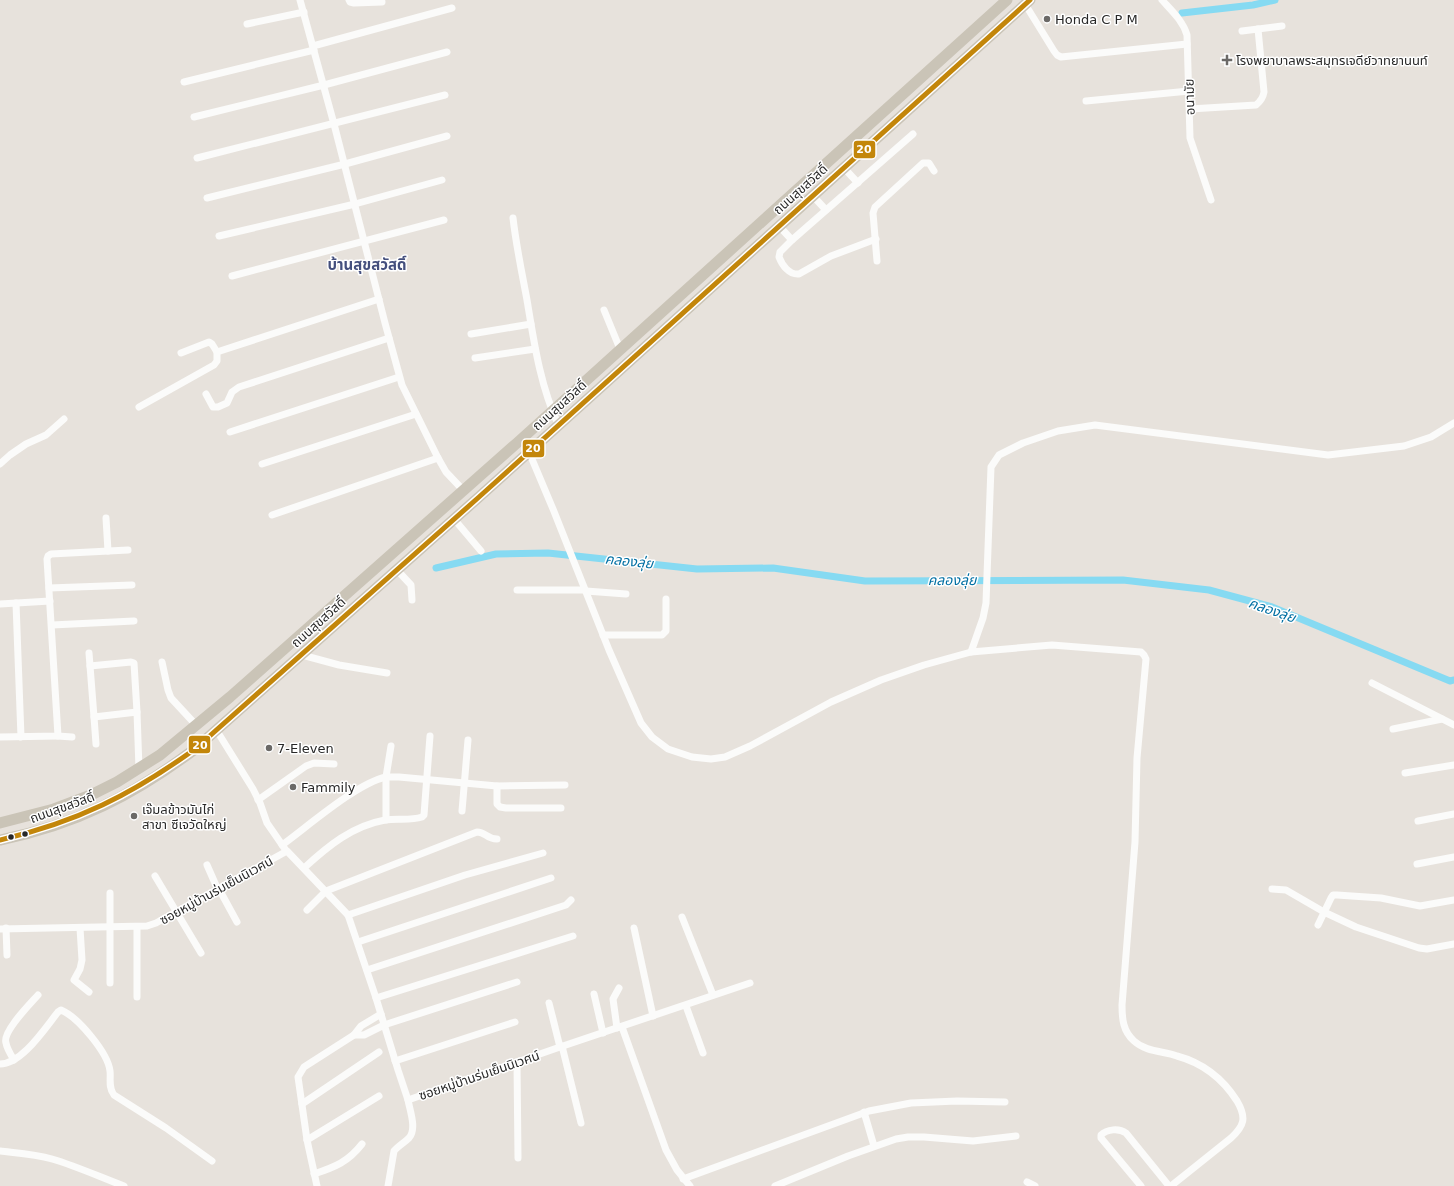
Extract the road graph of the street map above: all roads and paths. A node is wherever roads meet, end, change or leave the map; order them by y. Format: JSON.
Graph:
{"nodes":[{"id":1,"x":300,"y":0,"type":"edge"},
{"id":2,"x":349,"y":0,"type":"edge"},
{"id":3,"x":1007,"y":0,"type":"edge"},
{"id":4,"x":1162,"y":0,"type":"edge"},
{"id":5,"x":382,"y":2,"type":"dead end"},
{"id":6,"x":1028,"y":2,"type":"edge"},
{"id":7,"x":452,"y":8,"type":"dead end"},
{"id":8,"x":304,"y":12,"type":"junction"},
{"id":9,"x":247,"y":24,"type":"dead end"},
{"id":10,"x":1282,"y":26,"type":"dead end"},
{"id":11,"x":1258,"y":29,"type":"junction"},
{"id":12,"x":1242,"y":31,"type":"dead end"},
{"id":13,"x":1187,"y":44,"type":"junction"},
{"id":14,"x":314,"y":48,"type":"junction"},
{"id":15,"x":446,"y":52,"type":"dead end"},
{"id":16,"x":184,"y":82,"type":"dead end"},
{"id":17,"x":324,"y":86,"type":"junction"},
{"id":18,"x":1189,"y":91,"type":"junction"},
{"id":19,"x":445,"y":95,"type":"dead end"},
{"id":20,"x":1086,"y":101,"type":"dead end"},
{"id":21,"x":1190,"y":109,"type":"junction"},
{"id":22,"x":194,"y":117,"type":"dead end"},
{"id":23,"x":334,"y":124,"type":"junction"},
{"id":24,"x":913,"y":134,"type":"dead end"},
{"id":25,"x":447,"y":136,"type":"dead end"},
{"id":26,"x":197,"y":158,"type":"dead end"},
{"id":27,"x":345,"y":164,"type":"junction"},
{"id":28,"x":844,"y":168,"type":"junction"},
{"id":29,"x":934,"y":170,"type":"dead end"},
{"id":30,"x":442,"y":180,"type":"dead end"},
{"id":31,"x":858,"y":183,"type":"junction"},
{"id":32,"x":813,"y":196,"type":"junction"},
{"id":33,"x":206,"y":198,"type":"dead end"},
{"id":34,"x":1211,"y":200,"type":"dead end"},
{"id":35,"x":355,"y":204,"type":"junction"},
{"id":36,"x":826,"y":210,"type":"junction"},
{"id":37,"x":513,"y":218,"type":"dead end"},
{"id":38,"x":444,"y":220,"type":"dead end"},
{"id":39,"x":779,"y":226,"type":"junction"},
{"id":40,"x":219,"y":236,"type":"dead end"},
{"id":41,"x":876,"y":239,"type":"junction"},
{"id":42,"x":792,"y":240,"type":"junction"},
{"id":43,"x":365,"y":242,"type":"junction"},
{"id":44,"x":878,"y":261,"type":"dead end"},
{"id":45,"x":232,"y":276,"type":"dead end"},
{"id":46,"x":379,"y":299,"type":"junction"},
{"id":47,"x":604,"y":310,"type":"dead end"},
{"id":48,"x":531,"y":324,"type":"junction"},
{"id":49,"x":471,"y":334,"type":"dead end"},
{"id":50,"x":389,"y":338,"type":"junction"},
{"id":51,"x":535,"y":349,"type":"junction"},
{"id":52,"x":620,"y":349,"type":"junction"},
{"id":53,"x":217,"y":352,"type":"junction"},
{"id":54,"x":181,"y":353,"type":"dead end"},
{"id":55,"x":475,"y":358,"type":"dead end"},
{"id":56,"x":399,"y":377,"type":"junction"},
{"id":57,"x":206,"y":394,"type":"dead end"},
{"id":58,"x":139,"y":407,"type":"dead end"},
{"id":59,"x":552,"y":411,"type":"junction"},
{"id":60,"x":416,"y":414,"type":"junction"},
{"id":61,"x":64,"y":419,"type":"dead end"},
{"id":62,"x":1454,"y":423,"type":"edge"},
{"id":63,"x":558,"y":424,"type":"junction"},
{"id":64,"x":230,"y":432,"type":"dead end"},
{"id":65,"x":529,"y":452,"type":"junction"},
{"id":66,"x":438,"y":458,"type":"junction"},
{"id":67,"x":0,"y":464,"type":"edge"},
{"id":68,"x":262,"y":464,"type":"dead end"},
{"id":69,"x":463,"y":490,"type":"junction"},
{"id":70,"x":272,"y":515,"type":"dead end"},
{"id":71,"x":106,"y":518,"type":"dead end"},
{"id":72,"x":454,"y":519,"type":"junction"},
{"id":73,"x":128,"y":550,"type":"dead end"},
{"id":74,"x":108,"y":551,"type":"junction"},
{"id":75,"x":481,"y":551,"type":"dead end"},
{"id":76,"x":397,"y":570,"type":"junction"},
{"id":77,"x":132,"y":585,"type":"dead end"},
{"id":78,"x":49,"y":588,"type":"junction"},
{"id":79,"x":517,"y":590,"type":"dead end"},
{"id":80,"x":586,"y":591,"type":"junction"},
{"id":81,"x":626,"y":594,"type":"dead end"},
{"id":82,"x":666,"y":599,"type":"dead end"},
{"id":83,"x":412,"y":600,"type":"dead end"},
{"id":84,"x":50,"y":602,"type":"junction"},
{"id":85,"x":16,"y":603,"type":"junction"},
{"id":86,"x":0,"y":604,"type":"edge"},
{"id":87,"x":134,"y":621,"type":"dead end"},
{"id":88,"x":52,"y":625,"type":"junction"},
{"id":89,"x":603,"y":635,"type":"junction"},
{"id":90,"x":971,"y":652,"type":"junction"},
{"id":91,"x":89,"y":653,"type":"dead end"},
{"id":92,"x":302,"y":655,"type":"junction"},
{"id":93,"x":162,"y":662,"type":"dead end"},
{"id":94,"x":90,"y":666,"type":"junction"},
{"id":95,"x":387,"y":673,"type":"dead end"},
{"id":96,"x":1372,"y":684,"type":"dead end"},
{"id":97,"x":137,"y":712,"type":"junction"},
{"id":98,"x":94,"y":717,"type":"junction"},
{"id":99,"x":1442,"y":719,"type":"junction"},
{"id":100,"x":1454,"y":724,"type":"edge"},
{"id":101,"x":196,"y":725,"type":"junction"},
{"id":102,"x":1393,"y":729,"type":"dead end"},
{"id":103,"x":217,"y":731,"type":"junction"},
{"id":104,"x":58,"y":736,"type":"junction"},
{"id":105,"x":430,"y":736,"type":"dead end"},
{"id":106,"x":0,"y":737,"type":"edge"},
{"id":107,"x":20,"y":737,"type":"junction"},
{"id":108,"x":72,"y":737,"type":"dead end"},
{"id":109,"x":468,"y":740,"type":"dead end"},
{"id":110,"x":96,"y":744,"type":"dead end"},
{"id":111,"x":391,"y":746,"type":"dead end"},
{"id":112,"x":334,"y":764,"type":"dead end"},
{"id":113,"x":1454,"y":765,"type":"edge"},
{"id":114,"x":139,"y":769,"type":"junction"},
{"id":115,"x":1405,"y":773,"type":"dead end"},
{"id":116,"x":386,"y":777,"type":"junction"},
{"id":117,"x":426,"y":780,"type":"junction"},
{"id":118,"x":465,"y":783,"type":"junction"},
{"id":119,"x":565,"y":785,"type":"dead end"},
{"id":120,"x":497,"y":786,"type":"junction"},
{"id":121,"x":258,"y":800,"type":"junction"},
{"id":122,"x":561,"y":808,"type":"dead end"},
{"id":123,"x":462,"y":811,"type":"dead end"},
{"id":124,"x":1454,"y":814,"type":"edge"},
{"id":125,"x":386,"y":820,"type":"junction"},
{"id":126,"x":1418,"y":821,"type":"dead end"},
{"id":127,"x":0,"y":824,"type":"edge"},
{"id":128,"x":497,"y":839,"type":"dead end"},
{"id":129,"x":0,"y":840,"type":"edge"},
{"id":130,"x":285,"y":848,"type":"junction"},
{"id":131,"x":543,"y":853,"type":"dead end"},
{"id":132,"x":1454,"y":857,"type":"edge"},
{"id":133,"x":1417,"y":864,"type":"dead end"},
{"id":134,"x":207,"y":865,"type":"dead end"},
{"id":135,"x":304,"y":868,"type":"junction"},
{"id":136,"x":155,"y":876,"type":"dead end"},
{"id":137,"x":551,"y":878,"type":"dead end"},
{"id":138,"x":219,"y":889,"type":"junction"},
{"id":139,"x":1272,"y":889,"type":"dead end"},
{"id":140,"x":326,"y":891,"type":"junction"},
{"id":141,"x":110,"y":893,"type":"dead end"},
{"id":142,"x":571,"y":900,"type":"dead end"},
{"id":143,"x":1454,"y":900,"type":"edge"},
{"id":144,"x":307,"y":910,"type":"dead end"},
{"id":145,"x":176,"y":912,"type":"junction"},
{"id":146,"x":1324,"y":912,"type":"junction"},
{"id":147,"x":348,"y":914,"type":"junction"},
{"id":148,"x":682,"y":917,"type":"dead end"},
{"id":149,"x":237,"y":922,"type":"dead end"},
{"id":150,"x":1318,"y":925,"type":"dead end"},
{"id":151,"x":137,"y":927,"type":"junction"},
{"id":152,"x":3,"y":928,"type":"edge"},
{"id":153,"x":80,"y":928,"type":"junction"},
{"id":154,"x":110,"y":928,"type":"junction"},
{"id":155,"x":634,"y":928,"type":"dead end"},
{"id":156,"x":573,"y":936,"type":"dead end"},
{"id":157,"x":358,"y":942,"type":"junction"},
{"id":158,"x":1454,"y":944,"type":"edge"},
{"id":159,"x":202,"y":953,"type":"dead end"},
{"id":160,"x":7,"y":955,"type":"dead end"},
{"id":161,"x":368,"y":970,"type":"junction"},
{"id":162,"x":517,"y":982,"type":"dead end"},
{"id":163,"x":110,"y":983,"type":"dead end"},
{"id":164,"x":750,"y":983,"type":"dead end"},
{"id":165,"x":619,"y":988,"type":"dead end"},
{"id":166,"x":89,"y":992,"type":"dead end"},
{"id":167,"x":594,"y":994,"type":"dead end"},
{"id":168,"x":38,"y":995,"type":"dead end"},
{"id":169,"x":713,"y":995,"type":"junction"},
{"id":170,"x":137,"y":997,"type":"dead end"},
{"id":171,"x":376,"y":998,"type":"junction"},
{"id":172,"x":549,"y":1003,"type":"dead end"},
{"id":173,"x":686,"y":1006,"type":"junction"},
{"id":174,"x":381,"y":1014,"type":"junction"},
{"id":175,"x":653,"y":1016,"type":"junction"},
{"id":176,"x":515,"y":1022,"type":"dead end"},
{"id":177,"x":384,"y":1025,"type":"junction"},
{"id":178,"x":620,"y":1028,"type":"junction"},
{"id":179,"x":603,"y":1033,"type":"junction"},
{"id":180,"x":354,"y":1035,"type":"junction"},
{"id":181,"x":561,"y":1047,"type":"junction"},
{"id":182,"x":380,"y":1052,"type":"dead end"},
{"id":183,"x":703,"y":1052,"type":"dead end"},
{"id":184,"x":14,"y":1060,"type":"junction"},
{"id":185,"x":395,"y":1061,"type":"junction"},
{"id":186,"x":518,"y":1062,"type":"junction"},
{"id":187,"x":0,"y":1064,"type":"edge"},
{"id":188,"x":379,"y":1096,"type":"dead end"},
{"id":189,"x":408,"y":1100,"type":"junction"},
{"id":190,"x":1005,"y":1102,"type":"dead end"},
{"id":191,"x":302,"y":1104,"type":"junction"},
{"id":192,"x":864,"y":1112,"type":"junction"},
{"id":193,"x":582,"y":1123,"type":"dead end"},
{"id":194,"x":1016,"y":1136,"type":"dead end"},
{"id":195,"x":307,"y":1140,"type":"junction"},
{"id":196,"x":362,"y":1144,"type":"dead end"},
{"id":197,"x":874,"y":1146,"type":"junction"},
{"id":198,"x":0,"y":1151,"type":"edge"},
{"id":199,"x":518,"y":1158,"type":"dead end"},
{"id":200,"x":212,"y":1161,"type":"dead end"},
{"id":201,"x":314,"y":1174,"type":"junction"},
{"id":202,"x":683,"y":1179,"type":"junction"},
{"id":203,"x":1027,"y":1182,"type":"dead end"},
{"id":204,"x":124,"y":1186,"type":"edge"},
{"id":205,"x":317,"y":1186,"type":"edge"},
{"id":206,"x":388,"y":1186,"type":"edge"},
{"id":207,"x":690,"y":1186,"type":"edge"},
{"id":208,"x":775,"y":1186,"type":"edge"},
{"id":209,"x":1035,"y":1186,"type":"edge"},
{"id":210,"x":1141,"y":1186,"type":"edge"},
{"id":211,"x":1170,"y":1186,"type":"edge"}],
"edges":[{"from":1,"to":8,"type":"street"},
{"from":2,"to":5,"type":"street"},
{"from":3,"to":52,"type":"main road","name":"ถนนสุขสวัสดิ์"},
{"from":4,"to":13,"type":"street","name":"อนามัย"},
{"from":6,"to":13,"type":"street"},
{"from":6,"to":28,"type":"main road","name":"ถนนสุขสวัสดิ์"},
{"from":7,"to":14,"type":"street"},
{"from":8,"to":9,"type":"street"},
{"from":8,"to":14,"type":"street"},
{"from":10,"to":11,"type":"street"},
{"from":11,"to":12,"type":"street"},
{"from":11,"to":21,"type":"street"},
{"from":13,"to":18,"type":"street","name":"อนามัย"},
{"from":14,"to":16,"type":"street"},
{"from":14,"to":17,"type":"street"},
{"from":15,"to":17,"type":"street"},
{"from":17,"to":22,"type":"street"},
{"from":17,"to":23,"type":"street"},
{"from":18,"to":20,"type":"street"},
{"from":18,"to":21,"type":"street","name":"อนามัย"},
{"from":19,"to":23,"type":"street"},
{"from":21,"to":34,"type":"street","name":"อนามัย"},
{"from":23,"to":26,"type":"street"},
{"from":23,"to":27,"type":"street"},
{"from":24,"to":31,"type":"street"},
{"from":25,"to":27,"type":"street"},
{"from":27,"to":33,"type":"street"},
{"from":27,"to":35,"type":"street"},
{"from":28,"to":31,"type":"street"},
{"from":28,"to":32,"type":"main road","name":"ถนนสุขสวัสดิ์"},
{"from":29,"to":41,"type":"street"},
{"from":30,"to":35,"type":"street"},
{"from":31,"to":36,"type":"street"},
{"from":32,"to":36,"type":"street"},
{"from":32,"to":39,"type":"main road","name":"ถนนสุขสวัสดิ์"},
{"from":35,"to":40,"type":"street"},
{"from":35,"to":43,"type":"street"},
{"from":36,"to":42,"type":"street"},
{"from":37,"to":48,"type":"street"},
{"from":38,"to":43,"type":"street"},
{"from":39,"to":42,"type":"street"},
{"from":39,"to":63,"type":"main road","name":"ถนนสุขสวัสดิ์"},
{"from":41,"to":42,"type":"street"},
{"from":41,"to":44,"type":"street"},
{"from":43,"to":45,"type":"street"},
{"from":43,"to":46,"type":"street"},
{"from":46,"to":50,"type":"street"},
{"from":46,"to":53,"type":"street"},
{"from":47,"to":52,"type":"street"},
{"from":48,"to":49,"type":"street"},
{"from":48,"to":51,"type":"street"},
{"from":50,"to":56,"type":"street"},
{"from":50,"to":57,"type":"street"},
{"from":51,"to":55,"type":"street"},
{"from":51,"to":59,"type":"street"},
{"from":52,"to":59,"type":"main road","name":"ถนนสุขสวัสดิ์"},
{"from":53,"to":54,"type":"street"},
{"from":53,"to":58,"type":"street"},
{"from":56,"to":60,"type":"street"},
{"from":56,"to":64,"type":"street"},
{"from":59,"to":63,"type":"street"},
{"from":59,"to":69,"type":"main road","name":"ถนนสุขสวัสดิ์"},
{"from":60,"to":66,"type":"street"},
{"from":60,"to":68,"type":"street"},
{"from":61,"to":67,"type":"street"},
{"from":62,"to":90,"type":"street"},
{"from":63,"to":65,"type":"main road","name":"ถนนสุขสวัสดิ์"},
{"from":65,"to":72,"type":"main road","name":"ถนนสุขสวัสดิ์"},
{"from":65,"to":80,"type":"street"},
{"from":66,"to":69,"type":"street"},
{"from":66,"to":70,"type":"street"},
{"from":69,"to":101,"type":"main road","name":"ถนนสุขสวัสดิ์"},
{"from":71,"to":74,"type":"street"},
{"from":72,"to":75,"type":"street"},
{"from":72,"to":76,"type":"main road","name":"ถนนสุขสวัสดิ์"},
{"from":73,"to":74,"type":"street"},
{"from":74,"to":78,"type":"street"},
{"from":76,"to":83,"type":"street"},
{"from":76,"to":92,"type":"main road","name":"ถนนสุขสวัสดิ์"},
{"from":77,"to":78,"type":"street"},
{"from":78,"to":84,"type":"street"},
{"from":79,"to":80,"type":"street"},
{"from":80,"to":81,"type":"street"},
{"from":80,"to":89,"type":"street"},
{"from":82,"to":89,"type":"street"},
{"from":84,"to":85,"type":"street"},
{"from":84,"to":88,"type":"street"},
{"from":85,"to":86,"type":"street"},
{"from":85,"to":107,"type":"street"},
{"from":87,"to":88,"type":"street"},
{"from":88,"to":104,"type":"street"},
{"from":89,"to":90,"type":"street"},
{"from":90,"to":211,"type":"street"},
{"from":91,"to":94,"type":"street"},
{"from":92,"to":95,"type":"street"},
{"from":92,"to":103,"type":"main road","name":"ถนนสุขสวัสดิ์"},
{"from":93,"to":101,"type":"street"},
{"from":94,"to":97,"type":"street"},
{"from":94,"to":98,"type":"street"},
{"from":96,"to":99,"type":"street"},
{"from":97,"to":98,"type":"street"},
{"from":97,"to":114,"type":"street"},
{"from":98,"to":110,"type":"street"},
{"from":99,"to":100,"type":"street"},
{"from":99,"to":102,"type":"street"},
{"from":101,"to":114,"type":"main road","name":"ถนนสุขสวัสดิ์"},
{"from":103,"to":121,"type":"street","name":"ซอยหมู่บ้านร่มเย็นนิเวศน์"},
{"from":103,"to":129,"type":"main road","name":"ถนนสุขสวัสดิ์"},
{"from":104,"to":107,"type":"street"},
{"from":104,"to":108,"type":"street"},
{"from":105,"to":117,"type":"street"},
{"from":106,"to":107,"type":"street"},
{"from":109,"to":118,"type":"street"},
{"from":111,"to":116,"type":"street"},
{"from":112,"to":121,"type":"street"},
{"from":113,"to":115,"type":"street"},
{"from":114,"to":127,"type":"main road","name":"ถนนสุขสวัสดิ์"},
{"from":116,"to":117,"type":"street"},
{"from":116,"to":125,"type":"street"},
{"from":116,"to":130,"type":"street"},
{"from":117,"to":118,"type":"street"},
{"from":117,"to":125,"type":"street"},
{"from":118,"to":120,"type":"street"},
{"from":118,"to":123,"type":"street"},
{"from":119,"to":120,"type":"street"},
{"from":120,"to":122,"type":"street"},
{"from":121,"to":130,"type":"street","name":"ซอยหมู่บ้านร่มเย็นนิเวศน์"},
{"from":124,"to":126,"type":"street"},
{"from":125,"to":135,"type":"street"},
{"from":128,"to":140,"type":"street"},
{"from":130,"to":135,"type":"street","name":"ซอยหมู่บ้านร่มเย็นนิเวศน์"},
{"from":130,"to":138,"type":"street","name":"ซอยหมู่บ้านร่มเย็นนิเวศน์"},
{"from":131,"to":147,"type":"street"},
{"from":132,"to":133,"type":"street"},
{"from":134,"to":138,"type":"street"},
{"from":135,"to":140,"type":"street","name":"ซอยหมู่บ้านร่มเย็นนิเวศน์"},
{"from":136,"to":145,"type":"street"},
{"from":137,"to":157,"type":"street"},
{"from":138,"to":145,"type":"street","name":"ซอยหมู่บ้านร่มเย็นนิเวศน์"},
{"from":138,"to":149,"type":"street"},
{"from":139,"to":146,"type":"street"},
{"from":140,"to":144,"type":"street"},
{"from":140,"to":147,"type":"street","name":"ซอยหมู่บ้านร่มเย็นนิเวศน์"},
{"from":141,"to":154,"type":"street"},
{"from":142,"to":161,"type":"street"},
{"from":143,"to":146,"type":"street"},
{"from":145,"to":151,"type":"street","name":"ซอยหมู่บ้านร่มเย็นนิเวศน์"},
{"from":145,"to":159,"type":"street"},
{"from":146,"to":150,"type":"street"},
{"from":146,"to":158,"type":"street"},
{"from":147,"to":157,"type":"street","name":"ซอยหมู่บ้านร่มเย็นนิเวศน์"},
{"from":148,"to":169,"type":"street"},
{"from":151,"to":154,"type":"street","name":"ซอยหมู่บ้านร่มเย็นนิเวศน์"},
{"from":151,"to":170,"type":"street"},
{"from":152,"to":153,"type":"street","name":"ซอยหมู่บ้านร่มเย็นนิเวศน์"},
{"from":152,"to":160,"type":"street"},
{"from":153,"to":154,"type":"street","name":"ซอยหมู่บ้านร่มเย็นนิเวศน์"},
{"from":153,"to":166,"type":"street"},
{"from":154,"to":163,"type":"street"},
{"from":155,"to":175,"type":"street"},
{"from":156,"to":171,"type":"street"},
{"from":157,"to":161,"type":"street","name":"ซอยหมู่บ้านร่มเย็นนิเวศน์"},
{"from":161,"to":171,"type":"street","name":"ซอยหมู่บ้านร่มเย็นนิเวศน์"},
{"from":162,"to":177,"type":"street"},
{"from":164,"to":169,"type":"street","name":"ซอยหมู่บ้านร่มเย็นนิเวศน์"},
{"from":165,"to":178,"type":"street"},
{"from":167,"to":179,"type":"street"},
{"from":168,"to":184,"type":"street"},
{"from":169,"to":173,"type":"street","name":"ซอยหมู่บ้านร่มเย็นนิเวศน์"},
{"from":171,"to":174,"type":"street","name":"ซอยหมู่บ้านร่มเย็นนิเวศน์"},
{"from":172,"to":181,"type":"street"},
{"from":173,"to":175,"type":"street","name":"ซอยหมู่บ้านร่มเย็นนิเวศน์"},
{"from":173,"to":183,"type":"street"},
{"from":174,"to":177,"type":"street","name":"ซอยหมู่บ้านร่มเย็นนิเวศน์"},
{"from":174,"to":180,"type":"street"},
{"from":175,"to":178,"type":"street","name":"ซอยหมู่บ้านร่มเย็นนิเวศน์"},
{"from":176,"to":185,"type":"street"},
{"from":177,"to":180,"type":"street"},
{"from":177,"to":185,"type":"street","name":"ซอยหมู่บ้านร่มเย็นนิเวศน์"},
{"from":178,"to":179,"type":"street","name":"ซอยหมู่บ้านร่มเย็นนิเวศน์"},
{"from":178,"to":202,"type":"street"},
{"from":179,"to":181,"type":"street","name":"ซอยหมู่บ้านร่มเย็นนิเวศน์"},
{"from":180,"to":191,"type":"street"},
{"from":181,"to":186,"type":"street","name":"ซอยหมู่บ้านร่มเย็นนิเวศน์"},
{"from":181,"to":193,"type":"street"},
{"from":182,"to":191,"type":"street"},
{"from":184,"to":187,"type":"street"},
{"from":184,"to":200,"type":"street"},
{"from":185,"to":189,"type":"street","name":"ซอยหมู่บ้านร่มเย็นนิเวศน์"},
{"from":186,"to":189,"type":"street","name":"ซอยหมู่บ้านร่มเย็นนิเวศน์"},
{"from":186,"to":199,"type":"street"},
{"from":188,"to":195,"type":"street"},
{"from":189,"to":206,"type":"street"},
{"from":190,"to":192,"type":"street"},
{"from":191,"to":195,"type":"street"},
{"from":192,"to":197,"type":"street"},
{"from":192,"to":202,"type":"street"},
{"from":194,"to":197,"type":"street"},
{"from":195,"to":201,"type":"street"},
{"from":196,"to":201,"type":"street"},
{"from":197,"to":208,"type":"street"},
{"from":198,"to":204,"type":"street"},
{"from":201,"to":205,"type":"street"},
{"from":202,"to":207,"type":"street"},
{"from":203,"to":209,"type":"street"},
{"from":210,"to":211,"type":"street"}]}
